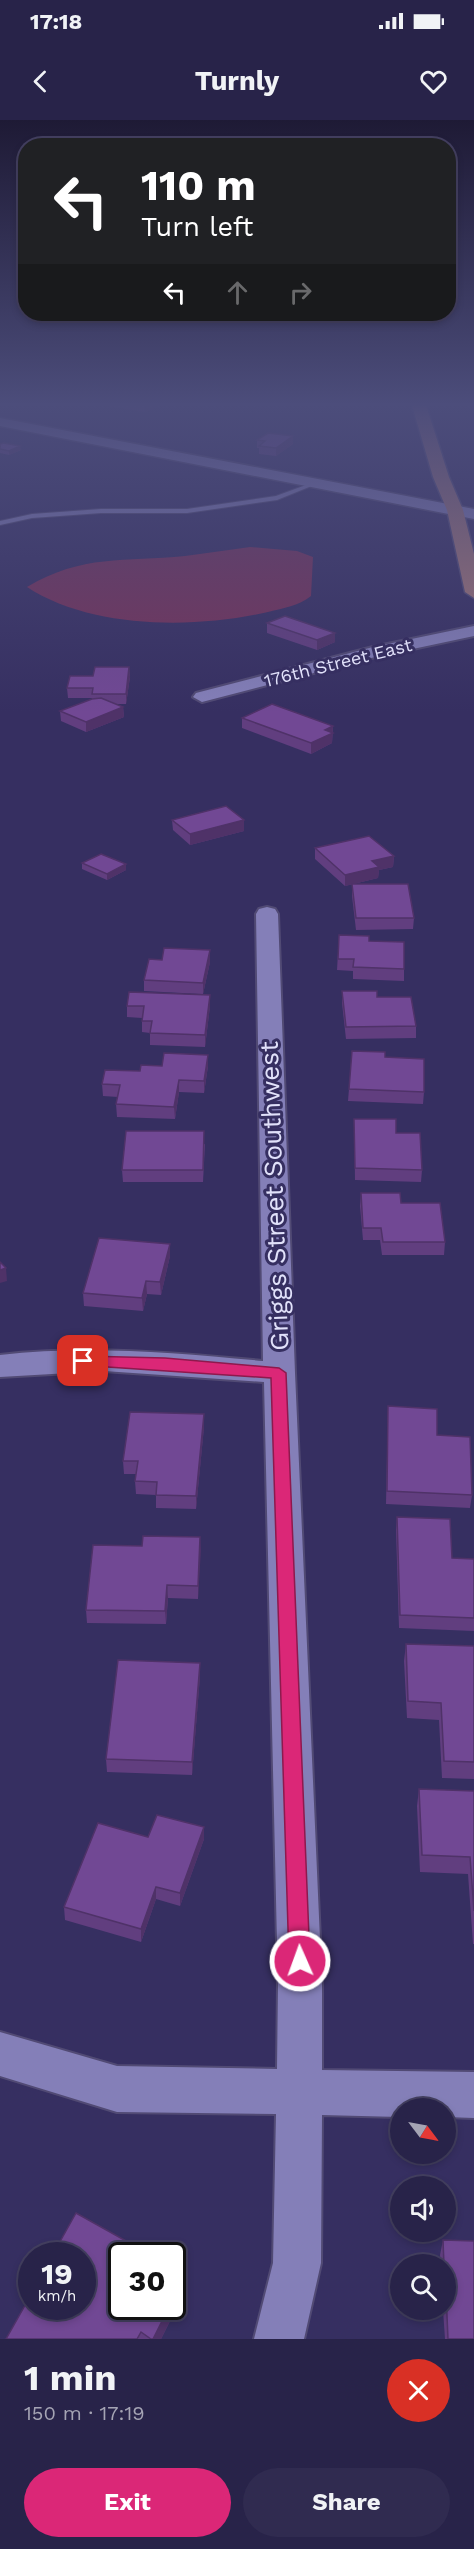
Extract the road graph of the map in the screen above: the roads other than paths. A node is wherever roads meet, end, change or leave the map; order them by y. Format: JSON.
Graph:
{"nodes":[{"id":1,"x":225,"y":506,"type":"edge"},
{"id":2,"x":432,"y":506,"type":"edge"},
{"id":3,"x":453,"y":506,"type":"edge"},
{"id":4,"x":455,"y":510,"type":"junction"},
{"id":5,"x":474,"y":513,"type":"edge"},
{"id":6,"x":0,"y":523,"type":"edge"},
{"id":7,"x":474,"y":592,"type":"edge"},
{"id":8,"x":474,"y":631,"type":"edge"},
{"id":9,"x":202,"y":697,"type":"dead end"},
{"id":10,"x":267,"y":914,"type":"dead end"},
{"id":11,"x":0,"y":1366,"type":"edge"},
{"id":12,"x":279,"y":1373,"type":"junction"},
{"id":13,"x":0,"y":2054,"type":"edge"},
{"id":14,"x":300,"y":2091,"type":"junction"},
{"id":15,"x":474,"y":2096,"type":"edge"},
{"id":16,"x":279,"y":2339,"type":"edge"}],
"edges":[{"from":1,"to":6,"type":"lane"},
{"from":2,"to":4,"type":"street"},
{"from":3,"to":4,"type":"main road"},
{"from":4,"to":5,"type":"street"},
{"from":4,"to":7,"type":"main road"},
{"from":8,"to":9,"type":"street","name":"176th Street East"},
{"from":10,"to":12,"type":"street","name":"Griggs Street Southwest"},
{"from":11,"to":12,"type":"street"},
{"from":12,"to":14,"type":"street","name":"Griggs Street Southwest"},
{"from":13,"to":14,"type":"street"},
{"from":14,"to":15,"type":"street"},
{"from":14,"to":16,"type":"street","name":"Griggs Street Southwest"}]}
